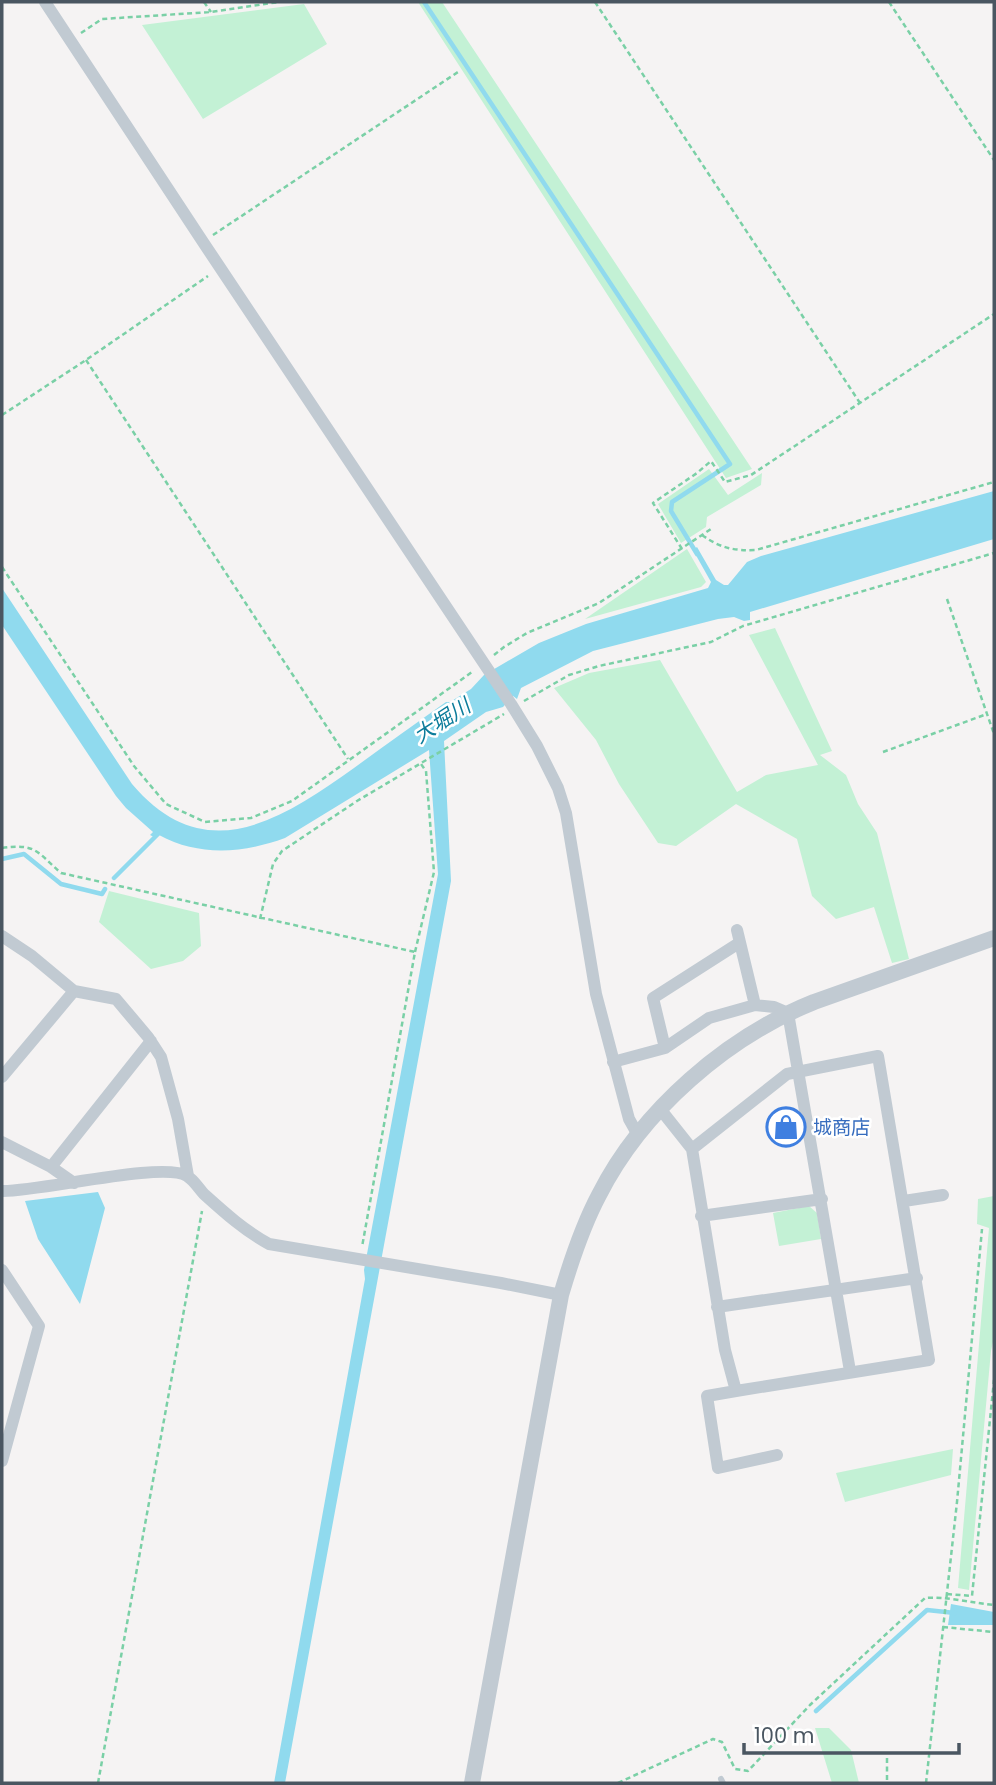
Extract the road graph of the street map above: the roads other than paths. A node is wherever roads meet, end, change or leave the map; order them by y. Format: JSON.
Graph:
{"nodes":[{"id":1,"x":45,"y":2,"type":"edge"},
{"id":2,"x":2,"y":936,"type":"edge"},
{"id":3,"x":994,"y":938,"type":"edge"},
{"id":4,"x":74,"y":991,"type":"junction"},
{"id":5,"x":755,"y":1005,"type":"junction"},
{"id":6,"x":788,"y":1013,"type":"junction"},
{"id":7,"x":151,"y":1041,"type":"junction"},
{"id":8,"x":665,"y":1048,"type":"junction"},
{"id":9,"x":613,"y":1062,"type":"junction"},
{"id":10,"x":798,"y":1071,"type":"junction"},
{"id":11,"x":2,"y":1077,"type":"edge"},
{"id":12,"x":661,"y":1110,"type":"junction"},
{"id":13,"x":638,"y":1135,"type":"junction"},
{"id":14,"x":2,"y":1142,"type":"edge"},
{"id":15,"x":692,"y":1149,"type":"junction"},
{"id":16,"x":51,"y":1167,"type":"junction"},
{"id":17,"x":188,"y":1176,"type":"junction"},
{"id":18,"x":74,"y":1183,"type":"junction"},
{"id":19,"x":2,"y":1191,"type":"edge"},
{"id":20,"x":943,"y":1195,"type":"dead end"},
{"id":21,"x":822,"y":1199,"type":"junction"},
{"id":22,"x":904,"y":1200,"type":"junction"},
{"id":23,"x":701,"y":1216,"type":"junction"},
{"id":24,"x":2,"y":1270,"type":"edge"},
{"id":25,"x":917,"y":1278,"type":"junction"},
{"id":26,"x":836,"y":1290,"type":"junction"},
{"id":27,"x":561,"y":1295,"type":"junction"},
{"id":28,"x":717,"y":1307,"type":"junction"},
{"id":29,"x":850,"y":1371,"type":"junction"},
{"id":30,"x":736,"y":1391,"type":"junction"},
{"id":31,"x":5,"y":1433,"type":"edge"},
{"id":32,"x":777,"y":1455,"type":"dead end"},
{"id":33,"x":2,"y":1461,"type":"edge"},
{"id":34,"x":472,"y":1783,"type":"edge"}],
"edges":[{"from":1,"to":9,"type":"street"},
{"from":2,"to":4,"type":"street"},
{"from":3,"to":6,"type":"street"},
{"from":4,"to":7,"type":"street"},
{"from":4,"to":11,"type":"street"},
{"from":5,"to":6,"type":"street"},
{"from":5,"to":8,"type":"street"},
{"from":5,"to":8,"type":"street"},
{"from":6,"to":10,"type":"street"},
{"from":6,"to":12,"type":"street"},
{"from":7,"to":16,"type":"street"},
{"from":7,"to":17,"type":"street"},
{"from":8,"to":9,"type":"street"},
{"from":9,"to":13,"type":"street"},
{"from":10,"to":15,"type":"street"},
{"from":10,"to":21,"type":"street"},
{"from":10,"to":22,"type":"street"},
{"from":12,"to":13,"type":"street"},
{"from":12,"to":15,"type":"street"},
{"from":13,"to":27,"type":"street"},
{"from":14,"to":16,"type":"street"},
{"from":15,"to":23,"type":"street"},
{"from":16,"to":18,"type":"street"},
{"from":17,"to":18,"type":"street"},
{"from":17,"to":27,"type":"street"},
{"from":18,"to":19,"type":"street"},
{"from":20,"to":22,"type":"street"},
{"from":21,"to":23,"type":"street"},
{"from":21,"to":26,"type":"street"},
{"from":22,"to":25,"type":"street"},
{"from":23,"to":28,"type":"street"},
{"from":24,"to":31,"type":"street"},
{"from":25,"to":26,"type":"street"},
{"from":25,"to":29,"type":"street"},
{"from":26,"to":28,"type":"street"},
{"from":26,"to":29,"type":"street"},
{"from":27,"to":34,"type":"street"},
{"from":28,"to":30,"type":"street"},
{"from":29,"to":30,"type":"street"},
{"from":30,"to":32,"type":"street"},
{"from":31,"to":33,"type":"street"}]}
